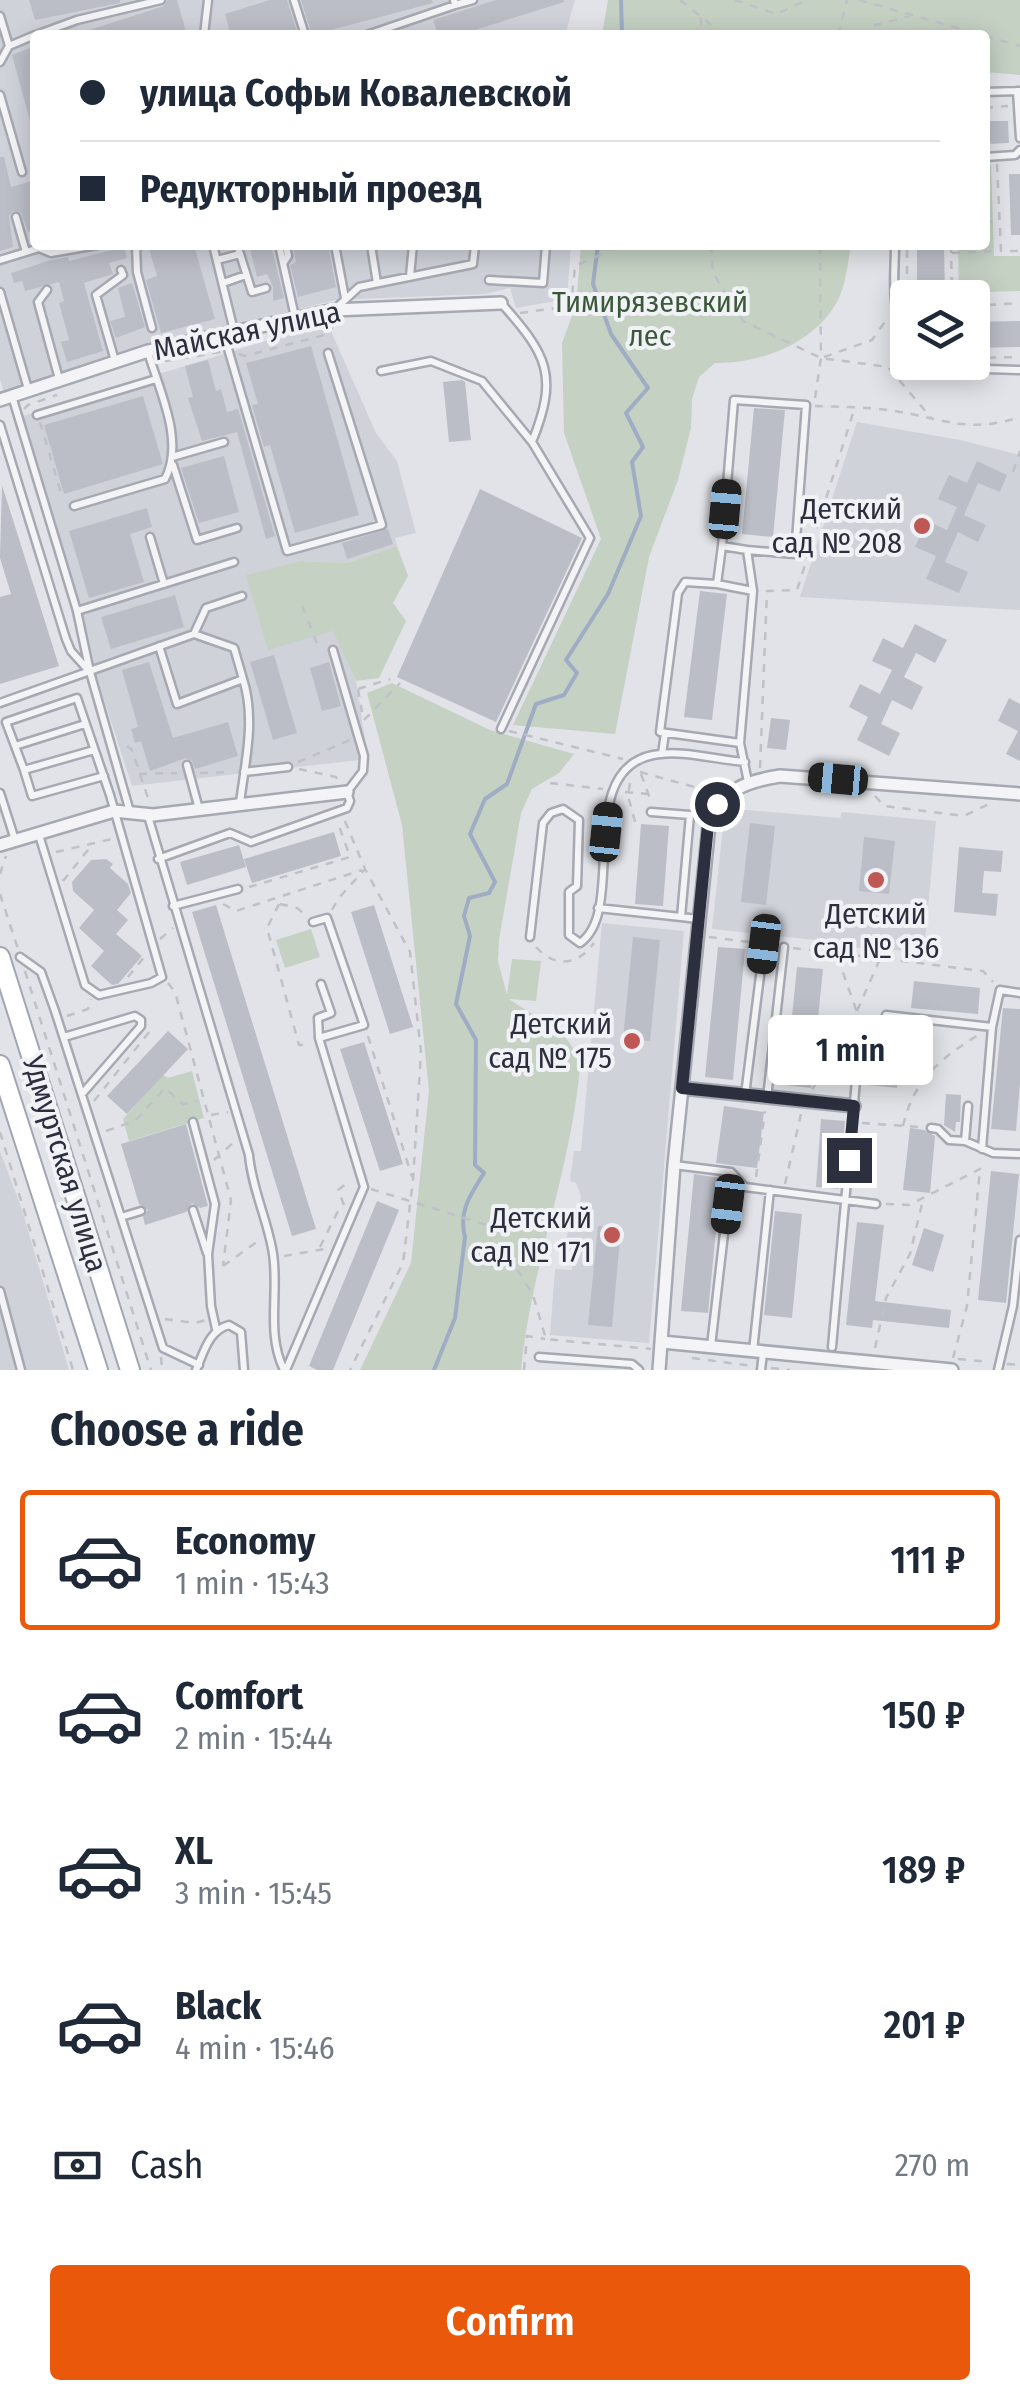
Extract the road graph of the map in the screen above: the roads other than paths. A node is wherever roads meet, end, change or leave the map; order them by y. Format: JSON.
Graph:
{"nodes":[{"id":1,"x":160,"y":0,"type":"edge"},
{"id":2,"x":208,"y":0,"type":"edge"},
{"id":3,"x":294,"y":0,"type":"edge"},
{"id":4,"x":473,"y":0,"type":"edge"},
{"id":5,"x":455,"y":3,"type":"edge"},
{"id":6,"x":0,"y":16,"type":"edge"},
{"id":7,"x":49,"y":30,"type":"edge"},
{"id":8,"x":205,"y":30,"type":"edge"},
{"id":9,"x":303,"y":30,"type":"edge"},
{"id":10,"x":381,"y":30,"type":"edge"},
{"id":11,"x":30,"y":37,"type":"edge"},
{"id":12,"x":4,"y":50,"type":"edge"},
{"id":13,"x":0,"y":62,"type":"edge"},
{"id":14,"x":1018,"y":91,"type":"edge"},
{"id":15,"x":990,"y":92,"type":"edge"},
{"id":16,"x":0,"y":95,"type":"edge"},
{"id":17,"x":1020,"y":138,"type":"edge"},
{"id":18,"x":1020,"y":150,"type":"edge"},
{"id":19,"x":990,"y":157,"type":"edge"},
{"id":20,"x":22,"y":172,"type":"dead end"},
{"id":21,"x":16,"y":217,"type":"dead end"},
{"id":22,"x":32,"y":250,"type":"edge"},
{"id":23,"x":136,"y":250,"type":"edge"},
{"id":24,"x":214,"y":250,"type":"edge"},
{"id":25,"x":239,"y":250,"type":"edge"},
{"id":26,"x":283,"y":250,"type":"edge"},
{"id":27,"x":335,"y":250,"type":"edge"},
{"id":28,"x":371,"y":250,"type":"edge"},
{"id":29,"x":413,"y":250,"type":"edge"},
{"id":30,"x":474,"y":250,"type":"edge"},
{"id":31,"x":545,"y":250,"type":"edge"},
{"id":32,"x":895,"y":250,"type":"edge"},
{"id":33,"x":26,"y":252,"type":"junction"},
{"id":34,"x":240,"y":254,"type":"junction"},
{"id":35,"x":0,"y":260,"type":"edge"},
{"id":36,"x":217,"y":260,"type":"junction"},
{"id":37,"x":121,"y":270,"type":"dead end"},
{"id":38,"x":246,"y":276,"type":"junction"},
{"id":39,"x":410,"y":276,"type":"junction"},
{"id":40,"x":489,"y":280,"type":"dead end"},
{"id":41,"x":896,"y":280,"type":"edge"},
{"id":42,"x":223,"y":283,"type":"junction"},
{"id":43,"x":377,"y":283,"type":"junction"},
{"id":44,"x":266,"y":288,"type":"dead end"},
{"id":45,"x":47,"y":290,"type":"dead end"},
{"id":46,"x":0,"y":292,"type":"edge"},
{"id":47,"x":501,"y":303,"type":"joint"},
{"id":48,"x":341,"y":306,"type":"junction"},
{"id":49,"x":296,"y":318,"type":"junction"},
{"id":50,"x":152,"y":328,"type":"dead end"},
{"id":51,"x":229,"y":333,"type":"junction"},
{"id":52,"x":328,"y":353,"type":"dead end"},
{"id":53,"x":149,"y":357,"type":"junction"},
{"id":54,"x":115,"y":362,"type":"junction"},
{"id":55,"x":990,"y":369,"type":"edge"},
{"id":56,"x":1020,"y":370,"type":"edge"},
{"id":57,"x":381,"y":371,"type":"dead end"},
{"id":58,"x":60,"y":380,"type":"junction"},
{"id":59,"x":156,"y":380,"type":"junction"},
{"id":60,"x":28,"y":390,"type":"junction"},
{"id":61,"x":3,"y":399,"type":"edge"},
{"id":62,"x":37,"y":415,"type":"road end"},
{"id":63,"x":0,"y":425,"type":"edge"},
{"id":64,"x":224,"y":442,"type":"dead end"},
{"id":65,"x":532,"y":442,"type":"junction"},
{"id":66,"x":172,"y":460,"type":"junction"},
{"id":67,"x":74,"y":506,"type":"dead end"},
{"id":68,"x":579,"y":520,"type":"junction"},
{"id":69,"x":237,"y":528,"type":"dead end"},
{"id":70,"x":573,"y":532,"type":"dead end"},
{"id":71,"x":150,"y":536,"type":"dead end"},
{"id":72,"x":722,"y":546,"type":"junction"},
{"id":73,"x":747,"y":550,"type":"junction"},
{"id":74,"x":234,"y":562,"type":"dead end"},
{"id":75,"x":164,"y":584,"type":"junction"},
{"id":76,"x":717,"y":584,"type":"junction"},
{"id":77,"x":753,"y":592,"type":"junction"},
{"id":78,"x":242,"y":596,"type":"dead end"},
{"id":79,"x":77,"y":611,"type":"junction"},
{"id":80,"x":194,"y":634,"type":"junction"},
{"id":81,"x":160,"y":646,"type":"junction"},
{"id":82,"x":333,"y":650,"type":"road end"},
{"id":83,"x":90,"y":672,"type":"junction"},
{"id":84,"x":244,"y":679,"type":"junction"},
{"id":85,"x":0,"y":703,"type":"edge"},
{"id":86,"x":86,"y":724,"type":"junction"},
{"id":87,"x":501,"y":729,"type":"road end"},
{"id":88,"x":665,"y":733,"type":"junction"},
{"id":89,"x":740,"y":743,"type":"junction"},
{"id":90,"x":15,"y":746,"type":"junction"},
{"id":91,"x":94,"y":750,"type":"junction"},
{"id":92,"x":662,"y":754,"type":"junction"},
{"id":93,"x":745,"y":762,"type":"junction"},
{"id":94,"x":288,"y":767,"type":"road end"},
{"id":95,"x":188,"y":769,"type":"road end"},
{"id":96,"x":24,"y":770,"type":"junction"},
{"id":97,"x":244,"y":772,"type":"junction"},
{"id":98,"x":104,"y":776,"type":"junction"},
{"id":99,"x":748,"y":782,"type":"junction"},
{"id":100,"x":346,"y":792,"type":"junction"},
{"id":101,"x":0,"y":793,"type":"edge"},
{"id":102,"x":1020,"y":794,"type":"edge"},
{"id":103,"x":240,"y":804,"type":"junction"},
{"id":104,"x":199,"y":810,"type":"junction"},
{"id":105,"x":114,"y":811,"type":"junction"},
{"id":106,"x":653,"y":812,"type":"road end"},
{"id":107,"x":130,"y":813,"type":"junction"},
{"id":108,"x":150,"y":815,"type":"junction"},
{"id":109,"x":39,"y":834,"type":"junction"},
{"id":110,"x":9,"y":843,"type":"edge"},
{"id":111,"x":158,"y":859,"type":"junction"},
{"id":112,"x":238,"y":889,"type":"road end"},
{"id":113,"x":172,"y":906,"type":"junction"},
{"id":114,"x":598,"y":908,"type":"junction"},
{"id":115,"x":681,"y":917,"type":"junction"},
{"id":116,"x":699,"y":919,"type":"junction"},
{"id":117,"x":313,"y":922,"type":"road end"},
{"id":118,"x":530,"y":937,"type":"dead end"},
{"id":119,"x":764,"y":944,"type":"road end"},
{"id":120,"x":784,"y":947,"type":"road end"},
{"id":121,"x":20,"y":956,"type":"road end"},
{"id":122,"x":0,"y":957,"type":"edge"},
{"id":123,"x":321,"y":984,"type":"dead end"},
{"id":124,"x":1020,"y":993,"type":"edge"},
{"id":125,"x":886,"y":1015,"type":"dead end"},
{"id":126,"x":862,"y":1026,"type":"road end"},
{"id":127,"x":992,"y":1026,"type":"junction"},
{"id":128,"x":64,"y":1037,"type":"junction"},
{"id":129,"x":320,"y":1042,"type":"junction"},
{"id":130,"x":0,"y":1065,"type":"edge"},
{"id":131,"x":682,"y":1088,"type":"junction"},
{"id":132,"x":82,"y":1094,"type":"junction"},
{"id":133,"x":745,"y":1095,"type":"junction"},
{"id":134,"x":766,"y":1098,"type":"junction"},
{"id":135,"x":854,"y":1106,"type":"junction"},
{"id":136,"x":968,"y":1106,"type":"dead end"},
{"id":137,"x":193,"y":1122,"type":"dead end"},
{"id":138,"x":931,"y":1128,"type":"road end"},
{"id":139,"x":965,"y":1141,"type":"junction"},
{"id":140,"x":982,"y":1149,"type":"junction"},
{"id":141,"x":1020,"y":1154,"type":"edge"},
{"id":142,"x":674,"y":1165,"type":"junction"},
{"id":143,"x":731,"y":1172,"type":"junction"},
{"id":144,"x":770,"y":1190,"type":"junction"},
{"id":145,"x":846,"y":1199,"type":"junction"},
{"id":146,"x":876,"y":1204,"type":"road end"},
{"id":147,"x":193,"y":1210,"type":"dead end"},
{"id":148,"x":141,"y":1211,"type":"dead end"},
{"id":149,"x":121,"y":1217,"type":"junction"},
{"id":150,"x":1020,"y":1240,"type":"edge"},
{"id":151,"x":208,"y":1254,"type":"junction"},
{"id":152,"x":0,"y":1291,"type":"edge"},
{"id":153,"x":1016,"y":1306,"type":"edge"},
{"id":154,"x":216,"y":1329,"type":"junction"},
{"id":155,"x":662,"y":1342,"type":"junction"},
{"id":156,"x":711,"y":1346,"type":"junction"},
{"id":157,"x":832,"y":1347,"type":"dead end"},
{"id":158,"x":758,"y":1352,"type":"junction"},
{"id":159,"x":539,"y":1356,"type":"dead end"},
{"id":160,"x":953,"y":1364,"type":"edge"},
{"id":161,"x":856,"y":1366,"type":"edge"},
{"id":162,"x":198,"y":1368,"type":"edge"},
{"id":163,"x":908,"y":1368,"type":"edge"},
{"id":164,"x":21,"y":1370,"type":"edge"},
{"id":165,"x":98,"y":1370,"type":"edge"},
{"id":166,"x":130,"y":1370,"type":"edge"},
{"id":167,"x":244,"y":1370,"type":"edge"},
{"id":168,"x":285,"y":1370,"type":"edge"},
{"id":169,"x":641,"y":1370,"type":"edge"},
{"id":170,"x":659,"y":1370,"type":"edge"},
{"id":171,"x":761,"y":1370,"type":"edge"},
{"id":172,"x":998,"y":1370,"type":"edge"}],
"edges":[{"from":1,"to":7,"type":"lane"},
{"from":2,"to":8,"type":"lane"},
{"from":3,"to":9,"type":"lane"},
{"from":4,"to":5,"type":"lane"},
{"from":5,"to":10,"type":"lane"},
{"from":6,"to":12,"type":"lane"},
{"from":11,"to":12,"type":"lane"},
{"from":12,"to":13,"type":"lane"},
{"from":14,"to":15,"type":"lane"},
{"from":14,"to":17,"type":"lane"},
{"from":16,"to":20,"type":"lane"},
{"from":18,"to":19,"type":"lane"},
{"from":21,"to":33,"type":"lane"},
{"from":22,"to":33,"type":"lane"},
{"from":23,"to":50,"type":"lane"},
{"from":24,"to":36,"type":"lane"},
{"from":25,"to":34,"type":"lane"},
{"from":26,"to":49,"type":"lane"},
{"from":27,"to":48,"type":"lane"},
{"from":28,"to":43,"type":"lane"},
{"from":29,"to":39,"type":"lane"},
{"from":30,"to":39,"type":"lane"},
{"from":31,"to":40,"type":"lane"},
{"from":32,"to":41,"type":"lane"},
{"from":33,"to":35,"type":"lane"},
{"from":34,"to":36,"type":"lane"},
{"from":34,"to":38,"type":"lane"},
{"from":36,"to":42,"type":"lane"},
{"from":37,"to":54,"type":"lane"},
{"from":38,"to":42,"type":"lane"},
{"from":38,"to":44,"type":"lane"},
{"from":39,"to":43,"type":"lane"},
{"from":42,"to":51,"type":"lane"},
{"from":43,"to":48,"type":"lane"},
{"from":45,"to":58,"type":"lane"},
{"from":46,"to":60,"type":"lane"},
{"from":47,"to":48,"type":"street","name":"Майская улица"},
{"from":47,"to":65,"type":"lane"},
{"from":48,"to":49,"type":"street","name":"Майская улица"},
{"from":49,"to":51,"type":"street","name":"Майская улица"},
{"from":51,"to":52,"type":"lane"},
{"from":51,"to":53,"type":"street","name":"Майская улица"},
{"from":53,"to":54,"type":"street","name":"Майская улица"},
{"from":53,"to":59,"type":"lane"},
{"from":54,"to":58,"type":"street","name":"Майская улица"},
{"from":55,"to":56,"type":"lane"},
{"from":57,"to":65,"type":"lane"},
{"from":58,"to":60,"type":"street","name":"Майская улица"},
{"from":59,"to":62,"type":"lane"},
{"from":59,"to":66,"type":"lane"},
{"from":60,"to":61,"type":"street","name":"Майская улица"},
{"from":61,"to":79,"type":"lane"},
{"from":63,"to":83,"type":"lane"},
{"from":64,"to":66,"type":"lane"},
{"from":65,"to":68,"type":"lane"},
{"from":66,"to":67,"type":"lane"},
{"from":66,"to":69,"type":"lane"},
{"from":68,"to":70,"type":"lane"},
{"from":68,"to":87,"type":"lane"},
{"from":71,"to":75,"type":"lane"},
{"from":72,"to":73,"type":"lane"},
{"from":72,"to":73,"type":"lane"},
{"from":72,"to":76,"type":"lane"},
{"from":73,"to":77,"type":"lane"},
{"from":74,"to":75,"type":"lane"},
{"from":75,"to":79,"type":"lane"},
{"from":76,"to":77,"type":"lane"},
{"from":76,"to":88,"type":"lane"},
{"from":77,"to":89,"type":"lane"},
{"from":78,"to":80,"type":"lane"},
{"from":79,"to":83,"type":"lane"},
{"from":80,"to":81,"type":"lane"},
{"from":80,"to":84,"type":"lane"},
{"from":81,"to":83,"type":"lane"},
{"from":81,"to":84,"type":"lane"},
{"from":82,"to":100,"type":"lane"},
{"from":83,"to":85,"type":"lane"},
{"from":83,"to":107,"type":"lane"},
{"from":84,"to":97,"type":"lane"},
{"from":86,"to":90,"type":"lane"},
{"from":86,"to":90,"type":"lane"},
{"from":86,"to":91,"type":"lane"},
{"from":88,"to":89,"type":"lane"},
{"from":88,"to":92,"type":"lane"},
{"from":89,"to":93,"type":"lane"},
{"from":90,"to":96,"type":"lane"},
{"from":91,"to":96,"type":"lane"},
{"from":91,"to":98,"type":"lane"},
{"from":92,"to":93,"type":"lane"},
{"from":92,"to":114,"type":"lane"},
{"from":93,"to":99,"type":"lane"},
{"from":94,"to":97,"type":"lane"},
{"from":95,"to":104,"type":"lane"},
{"from":96,"to":98,"type":"lane"},
{"from":97,"to":103,"type":"lane"},
{"from":98,"to":105,"type":"lane"},
{"from":99,"to":102,"type":"street"},
{"from":99,"to":116,"type":"street"},
{"from":100,"to":103,"type":"street"},
{"from":100,"to":111,"type":"lane"},
{"from":101,"to":110,"type":"lane"},
{"from":103,"to":104,"type":"street"},
{"from":104,"to":108,"type":"street"},
{"from":105,"to":107,"type":"street"},
{"from":105,"to":109,"type":"street"},
{"from":105,"to":109,"type":"lane"},
{"from":106,"to":115,"type":"lane"},
{"from":107,"to":108,"type":"street"},
{"from":108,"to":111,"type":"lane"},
{"from":109,"to":110,"type":"street"},
{"from":111,"to":113,"type":"lane"},
{"from":112,"to":113,"type":"lane"},
{"from":113,"to":168,"type":"lane"},
{"from":114,"to":115,"type":"lane"},
{"from":114,"to":118,"type":"lane"},
{"from":115,"to":116,"type":"lane"},
{"from":116,"to":131,"type":"street"},
{"from":117,"to":129,"type":"lane"},
{"from":119,"to":133,"type":"lane"},
{"from":120,"to":134,"type":"lane"},
{"from":121,"to":128,"type":"lane"},
{"from":122,"to":166,"type":"main road","name":"Удмуртская улица"},
{"from":123,"to":129,"type":"lane"},
{"from":124,"to":127,"type":"lane"},
{"from":125,"to":127,"type":"lane"},
{"from":126,"to":135,"type":"lane"},
{"from":127,"to":140,"type":"lane"},
{"from":128,"to":132,"type":"lane"},
{"from":128,"to":132,"type":"lane"},
{"from":129,"to":168,"type":"lane"},
{"from":130,"to":165,"type":"main road","name":"Удмуртская улица"},
{"from":131,"to":133,"type":"street"},
{"from":131,"to":142,"type":"street"},
{"from":132,"to":149,"type":"lane"},
{"from":133,"to":134,"type":"street"},
{"from":134,"to":135,"type":"street"},
{"from":135,"to":145,"type":"lane"},
{"from":136,"to":139,"type":"lane"},
{"from":137,"to":151,"type":"lane"},
{"from":138,"to":139,"type":"lane"},
{"from":139,"to":140,"type":"lane"},
{"from":140,"to":141,"type":"lane"},
{"from":142,"to":143,"type":"lane"},
{"from":142,"to":155,"type":"street"},
{"from":143,"to":144,"type":"lane"},
{"from":143,"to":156,"type":"lane"},
{"from":144,"to":145,"type":"lane"},
{"from":144,"to":158,"type":"lane"},
{"from":145,"to":146,"type":"lane"},
{"from":145,"to":157,"type":"lane"},
{"from":147,"to":151,"type":"lane"},
{"from":148,"to":149,"type":"lane"},
{"from":149,"to":162,"type":"lane"},
{"from":150,"to":153,"type":"lane"},
{"from":151,"to":154,"type":"lane"},
{"from":152,"to":164,"type":"lane"},
{"from":153,"to":172,"type":"lane"},
{"from":154,"to":162,"type":"lane"},
{"from":154,"to":167,"type":"lane"},
{"from":155,"to":156,"type":"street"},
{"from":155,"to":170,"type":"street"},
{"from":156,"to":158,"type":"street"},
{"from":158,"to":161,"type":"street"},
{"from":158,"to":171,"type":"lane"},
{"from":159,"to":169,"type":"lane"},
{"from":160,"to":163,"type":"street"},
{"from":161,"to":163,"type":"street"}]}
